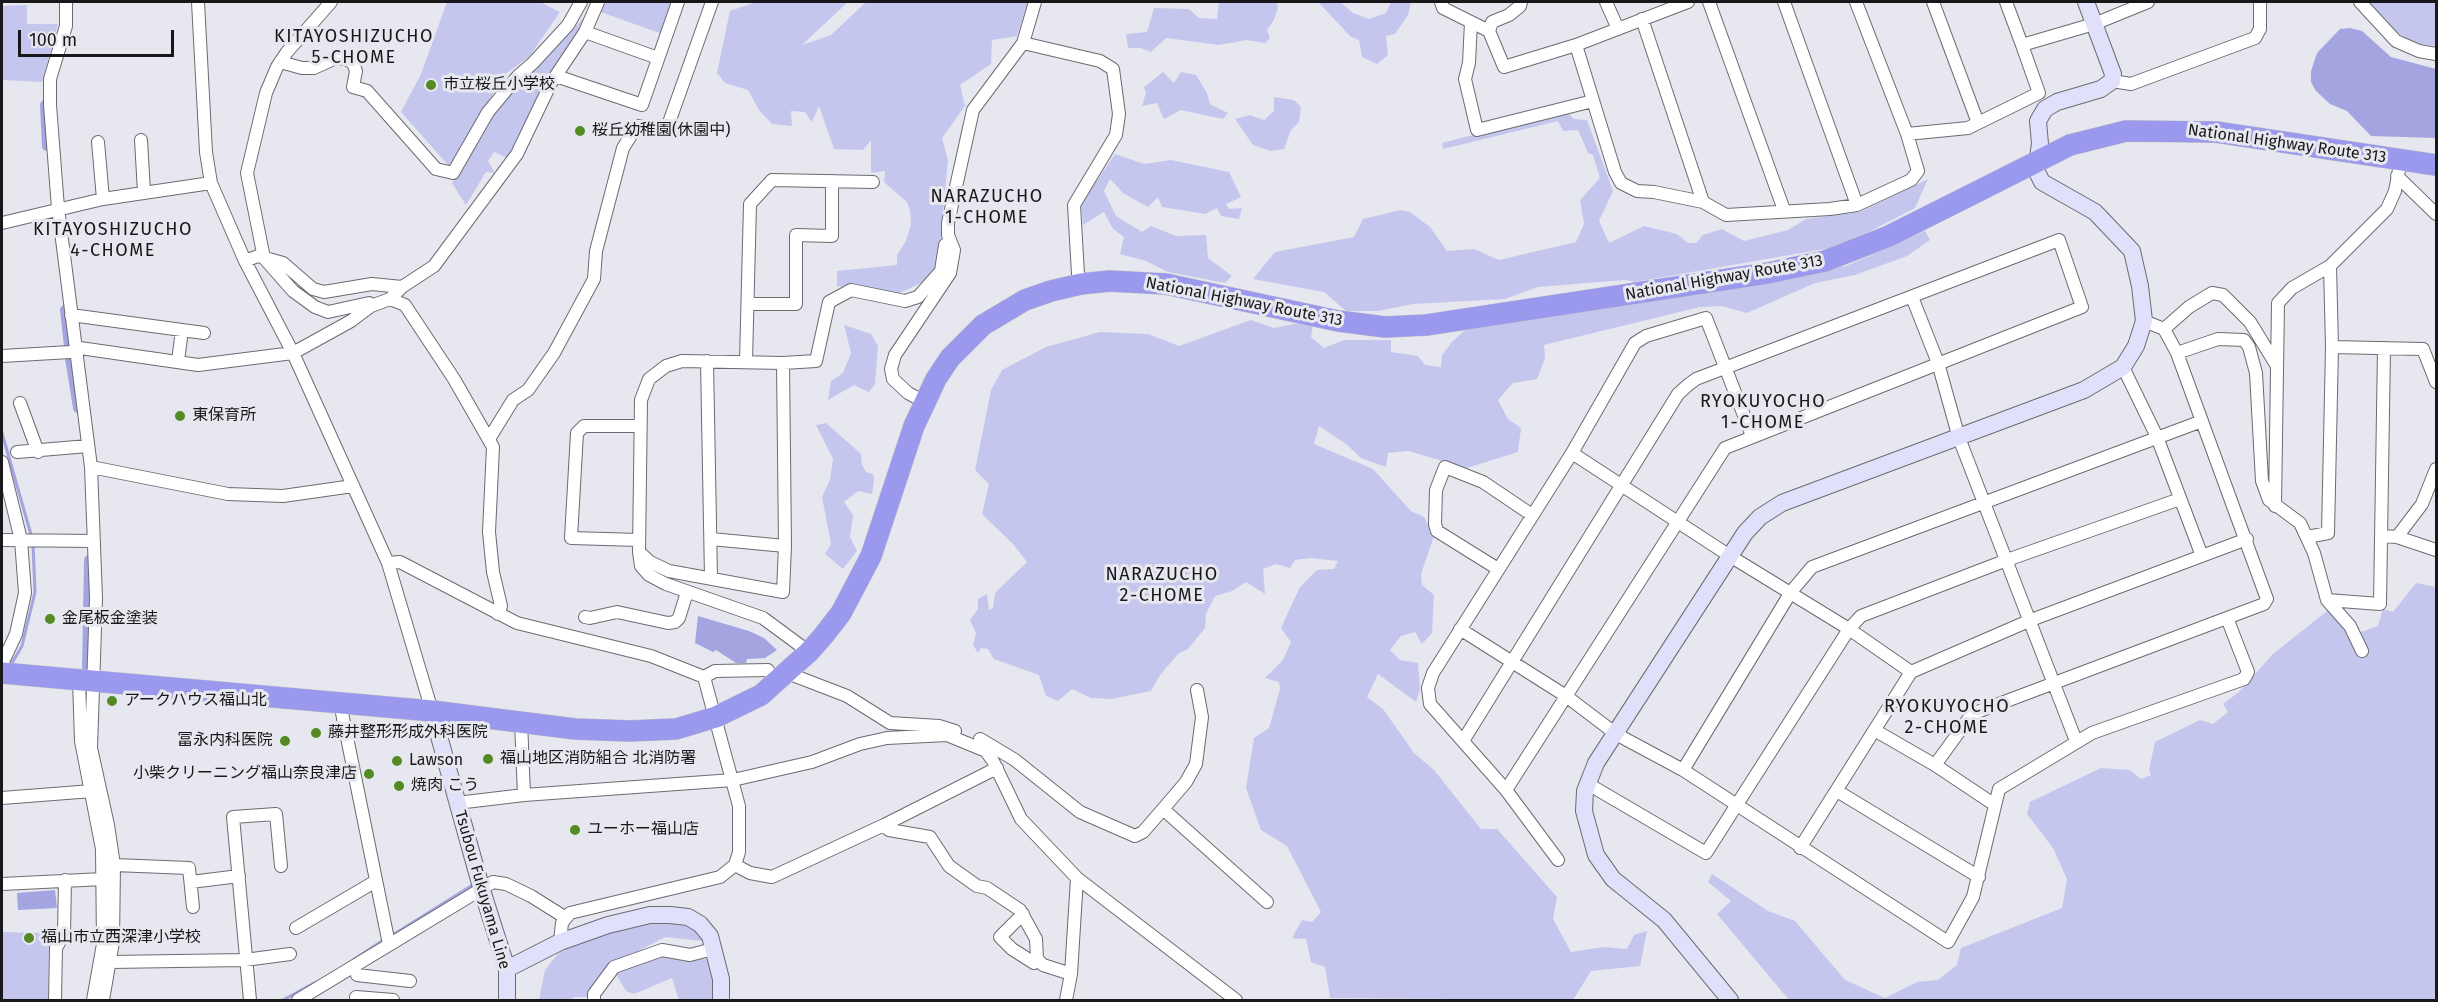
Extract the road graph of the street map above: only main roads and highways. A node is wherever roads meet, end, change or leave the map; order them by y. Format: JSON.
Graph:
{"nodes":[{"id":1,"x":2436,"y":165,"type":"edge"},
{"id":2,"x":2,"y":674,"type":"edge"}],
"edges":[{"from":1,"to":2,"type":"highway","name":"National Highway Route 313"}]}
